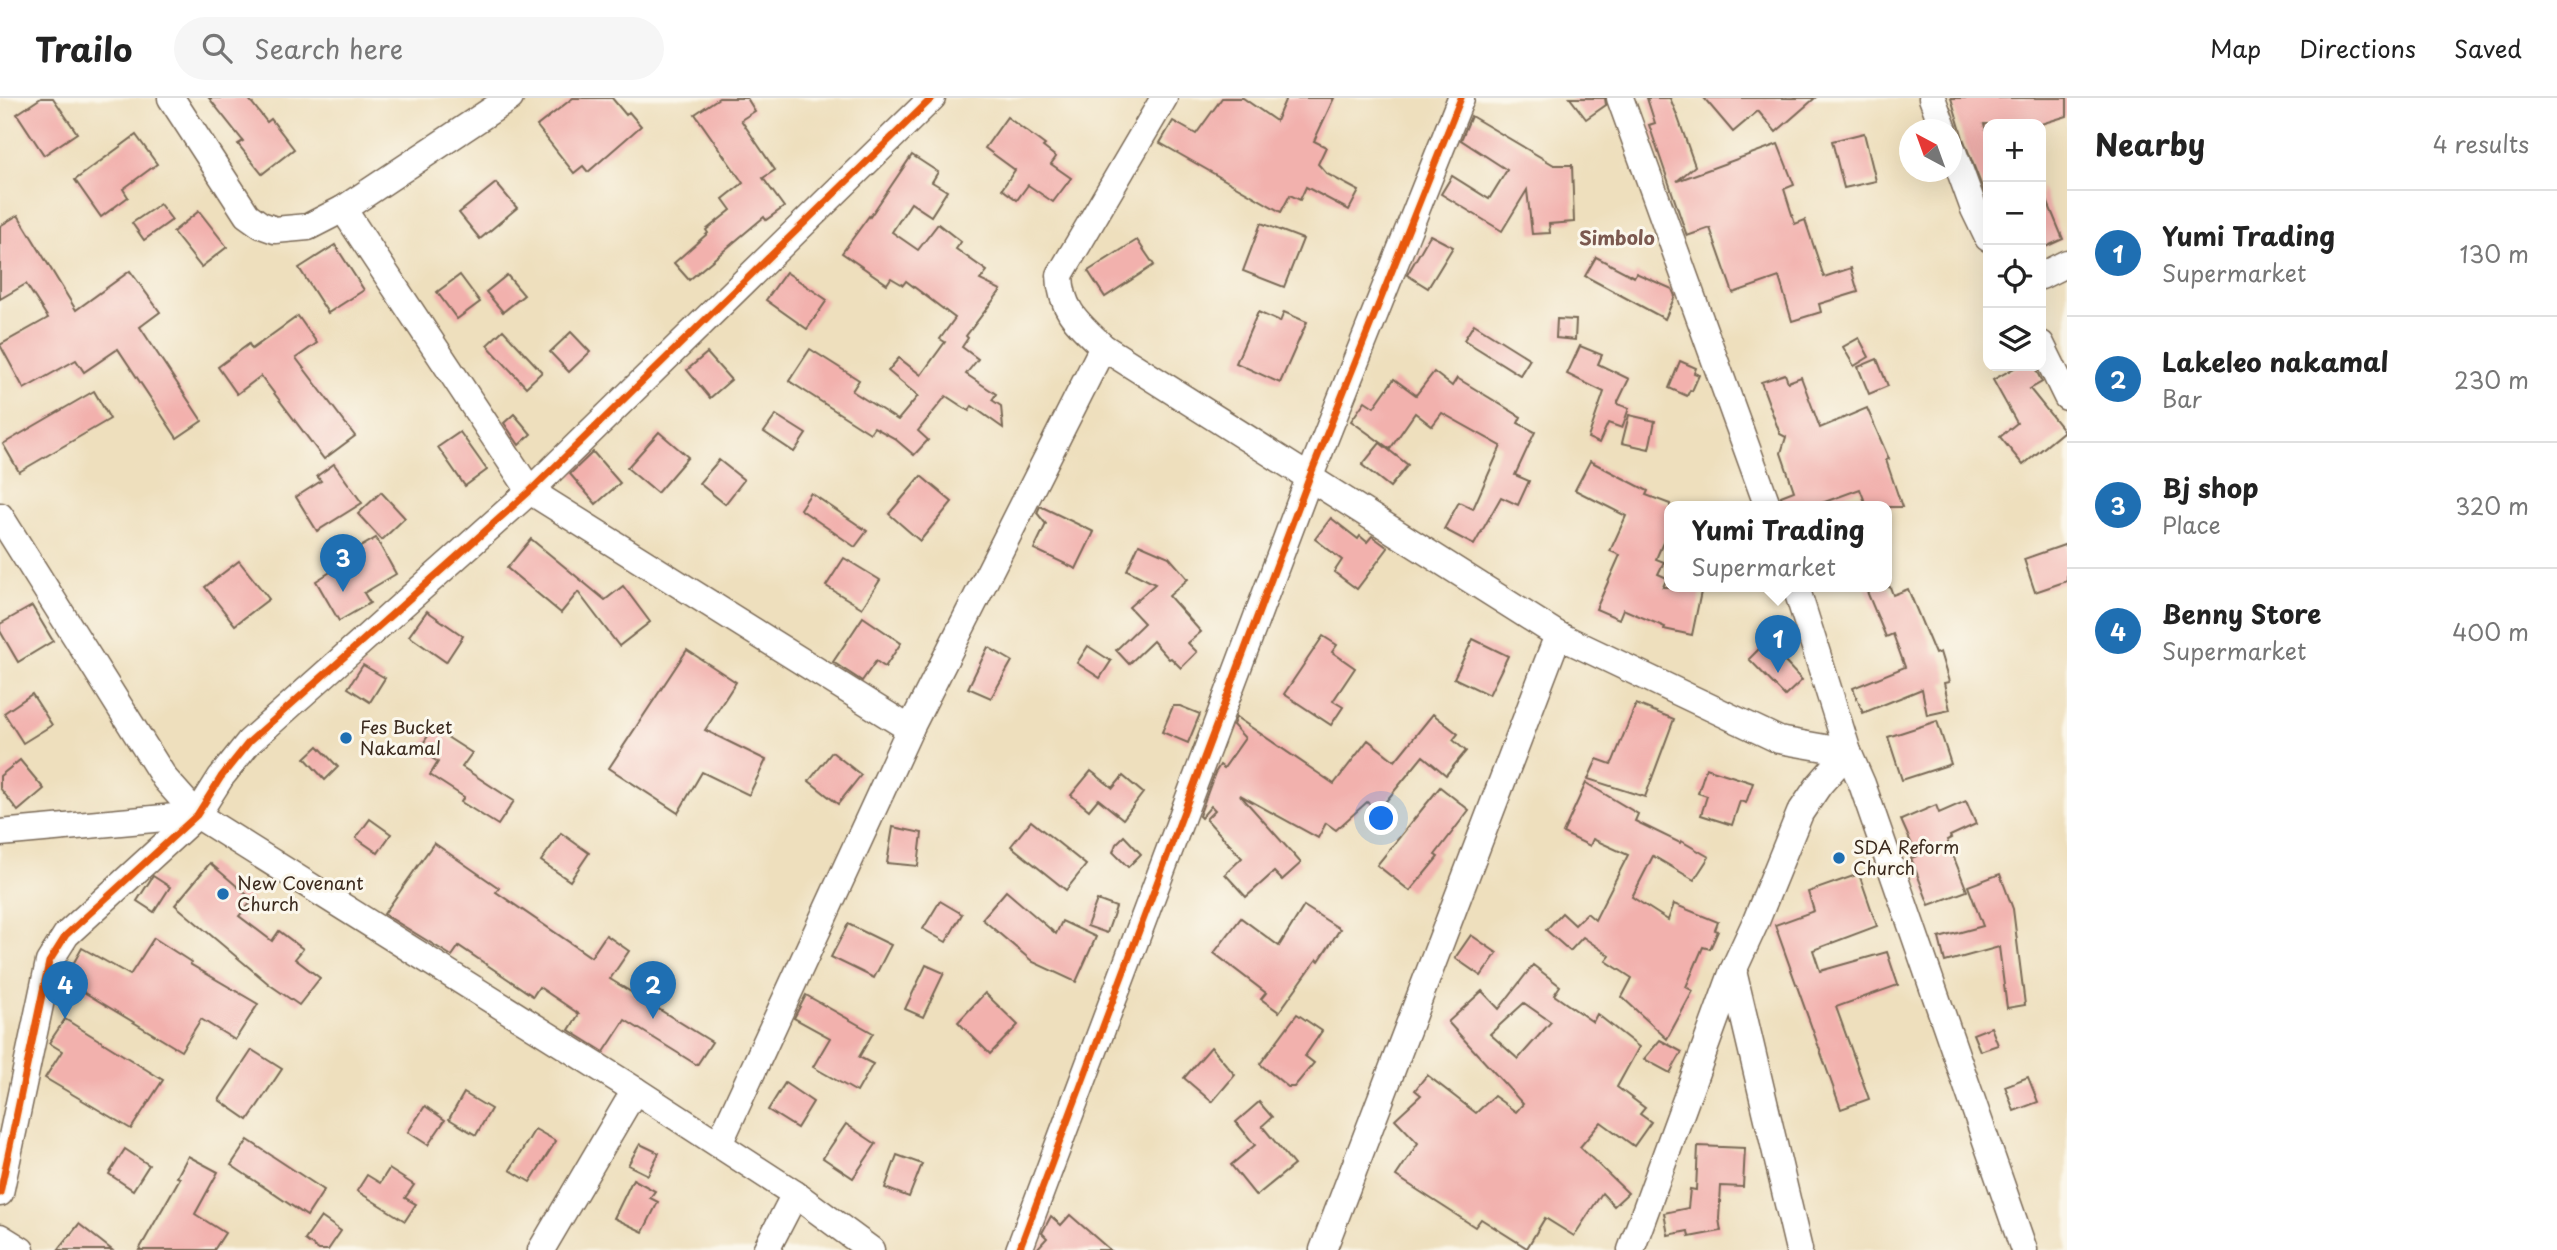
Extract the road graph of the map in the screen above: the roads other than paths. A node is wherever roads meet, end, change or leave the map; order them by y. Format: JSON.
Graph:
{"nodes":[{"id":1,"x":171,"y":98,"type":"edge"},
{"id":2,"x":510,"y":98,"type":"edge"},
{"id":3,"x":932,"y":98,"type":"edge"},
{"id":4,"x":1164,"y":98,"type":"edge"},
{"id":5,"x":1461,"y":98,"type":"edge"},
{"id":6,"x":1620,"y":98,"type":"edge"},
{"id":7,"x":1932,"y":98,"type":"edge"},
{"id":8,"x":1940,"y":119,"type":"edge"},
{"id":9,"x":1962,"y":178,"type":"edge"},
{"id":10,"x":343,"y":209,"type":"junction"},
{"id":11,"x":1983,"y":228,"type":"edge"},
{"id":12,"x":2067,"y":263,"type":"edge"},
{"id":13,"x":2046,"y":274,"type":"edge"},
{"id":14,"x":1103,"y":346,"type":"junction"},
{"id":15,"x":2046,"y":354,"type":"edge"},
{"id":16,"x":2067,"y":397,"type":"edge"},
{"id":17,"x":1310,"y":476,"type":"junction"},
{"id":18,"x":530,"y":491,"type":"junction"},
{"id":19,"x":1766,"y":501,"type":"edge"},
{"id":20,"x":0,"y":516,"type":"edge"},
{"id":21,"x":1798,"y":592,"type":"edge"},
{"id":22,"x":1558,"y":635,"type":"junction"},
{"id":23,"x":910,"y":729,"type":"junction"},
{"id":24,"x":1847,"y":752,"type":"junction"},
{"id":25,"x":197,"y":815,"type":"junction"},
{"id":26,"x":0,"y":833,"type":"edge"},
{"id":27,"x":1733,"y":971,"type":"junction"},
{"id":28,"x":635,"y":1090,"type":"junction"},
{"id":29,"x":719,"y":1144,"type":"junction"},
{"id":30,"x":0,"y":1193,"type":"edge"},
{"id":31,"x":795,"y":1194,"type":"junction"},
{"id":32,"x":0,"y":1237,"type":"edge"},
{"id":33,"x":20,"y":1250,"type":"edge"},
{"id":34,"x":541,"y":1250,"type":"edge"},
{"id":35,"x":766,"y":1250,"type":"edge"},
{"id":36,"x":871,"y":1250,"type":"edge"},
{"id":37,"x":1019,"y":1250,"type":"edge"},
{"id":38,"x":1323,"y":1250,"type":"edge"},
{"id":39,"x":1631,"y":1250,"type":"edge"},
{"id":40,"x":1799,"y":1250,"type":"edge"},
{"id":41,"x":2024,"y":1250,"type":"edge"}],
"edges":[{"from":1,"to":10,"type":"street"},
{"from":2,"to":10,"type":"street"},
{"from":3,"to":18,"type":"street"},
{"from":4,"to":14,"type":"street"},
{"from":5,"to":17,"type":"street"},
{"from":6,"to":19,"type":"street"},
{"from":7,"to":8,"type":"street"},
{"from":9,"to":11,"type":"street"},
{"from":10,"to":18,"type":"street"},
{"from":12,"to":13,"type":"street"},
{"from":14,"to":17,"type":"street"},
{"from":14,"to":23,"type":"street"},
{"from":15,"to":16,"type":"street"},
{"from":17,"to":22,"type":"street"},
{"from":17,"to":37,"type":"street"},
{"from":18,"to":23,"type":"street"},
{"from":18,"to":25,"type":"street"},
{"from":20,"to":25,"type":"street"},
{"from":21,"to":24,"type":"street"},
{"from":22,"to":24,"type":"street"},
{"from":22,"to":38,"type":"street"},
{"from":23,"to":29,"type":"street"},
{"from":24,"to":27,"type":"street"},
{"from":24,"to":41,"type":"street"},
{"from":25,"to":26,"type":"street"},
{"from":25,"to":28,"type":"street"},
{"from":25,"to":30,"type":"street"},
{"from":27,"to":39,"type":"street"},
{"from":27,"to":40,"type":"street"},
{"from":28,"to":29,"type":"street"},
{"from":28,"to":34,"type":"street"},
{"from":29,"to":31,"type":"street"},
{"from":31,"to":35,"type":"street"},
{"from":31,"to":36,"type":"street"},
{"from":32,"to":33,"type":"street"}]}
